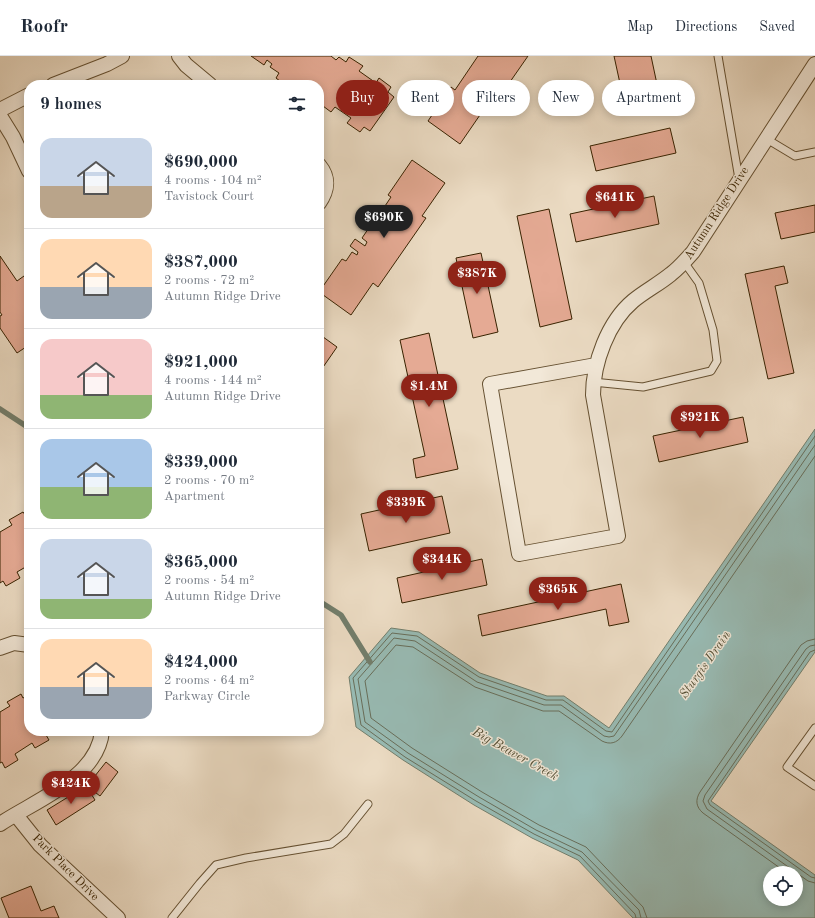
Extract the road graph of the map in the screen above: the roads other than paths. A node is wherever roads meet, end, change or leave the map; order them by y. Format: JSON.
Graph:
{"nodes":[{"id":1,"x":122,"y":56,"type":"edge"},
{"id":2,"x":179,"y":56,"type":"edge"},
{"id":3,"x":718,"y":56,"type":"edge"},
{"id":4,"x":815,"y":64,"type":"edge"},
{"id":5,"x":66,"y":80,"type":"edge"},
{"id":6,"x":204,"y":80,"type":"edge"},
{"id":7,"x":24,"y":97,"type":"edge"},
{"id":8,"x":0,"y":110,"type":"edge"},
{"id":9,"x":0,"y":116,"type":"edge"},
{"id":10,"x":765,"y":138,"type":"junction"},
{"id":11,"x":815,"y":152,"type":"edge"},
{"id":12,"x":24,"y":160,"type":"edge"},
{"id":13,"x":324,"y":174,"type":"edge"},
{"id":14,"x":739,"y":179,"type":"junction"},
{"id":15,"x":324,"y":192,"type":"edge"},
{"id":16,"x":684,"y":262,"type":"junction"},
{"id":17,"x":596,"y":365,"type":"junction"},
{"id":18,"x":593,"y":382,"type":"junction"},
{"id":19,"x":24,"y":644,"type":"edge"},
{"id":20,"x":0,"y":648,"type":"edge"},
{"id":21,"x":815,"y":728,"type":"edge"},
{"id":22,"x":100,"y":736,"type":"edge"},
{"id":23,"x":815,"y":786,"type":"edge"},
{"id":24,"x":368,"y":804,"type":"dead end"},
{"id":25,"x":16,"y":815,"type":"junction"},
{"id":26,"x":0,"y":824,"type":"edge"},
{"id":27,"x":118,"y":918,"type":"edge"},
{"id":28,"x":172,"y":918,"type":"edge"}],
"edges":[{"from":1,"to":5,"type":"street"},
{"from":2,"to":6,"type":"street"},
{"from":3,"to":14,"type":"lane"},
{"from":4,"to":10,"type":"street","name":"Autumn Ridge Drive"},
{"from":7,"to":8,"type":"street"},
{"from":9,"to":12,"type":"street"},
{"from":10,"to":11,"type":"lane"},
{"from":10,"to":14,"type":"street","name":"Autumn Ridge Drive"},
{"from":13,"to":15,"type":"street"},
{"from":14,"to":16,"type":"street","name":"Autumn Ridge Drive"},
{"from":16,"to":17,"type":"street","name":"Autumn Ridge Drive"},
{"from":16,"to":18,"type":"lane"},
{"from":17,"to":18,"type":"street","name":"Autumn Ridge Drive"},
{"from":17,"to":18,"type":"street","name":"Autumn Ridge Drive"},
{"from":19,"to":20,"type":"street"},
{"from":21,"to":23,"type":"lane"},
{"from":22,"to":25,"type":"street"},
{"from":24,"to":28,"type":"lane"},
{"from":25,"to":26,"type":"street"},
{"from":25,"to":27,"type":"street","name":"Park Place Drive"}]}
